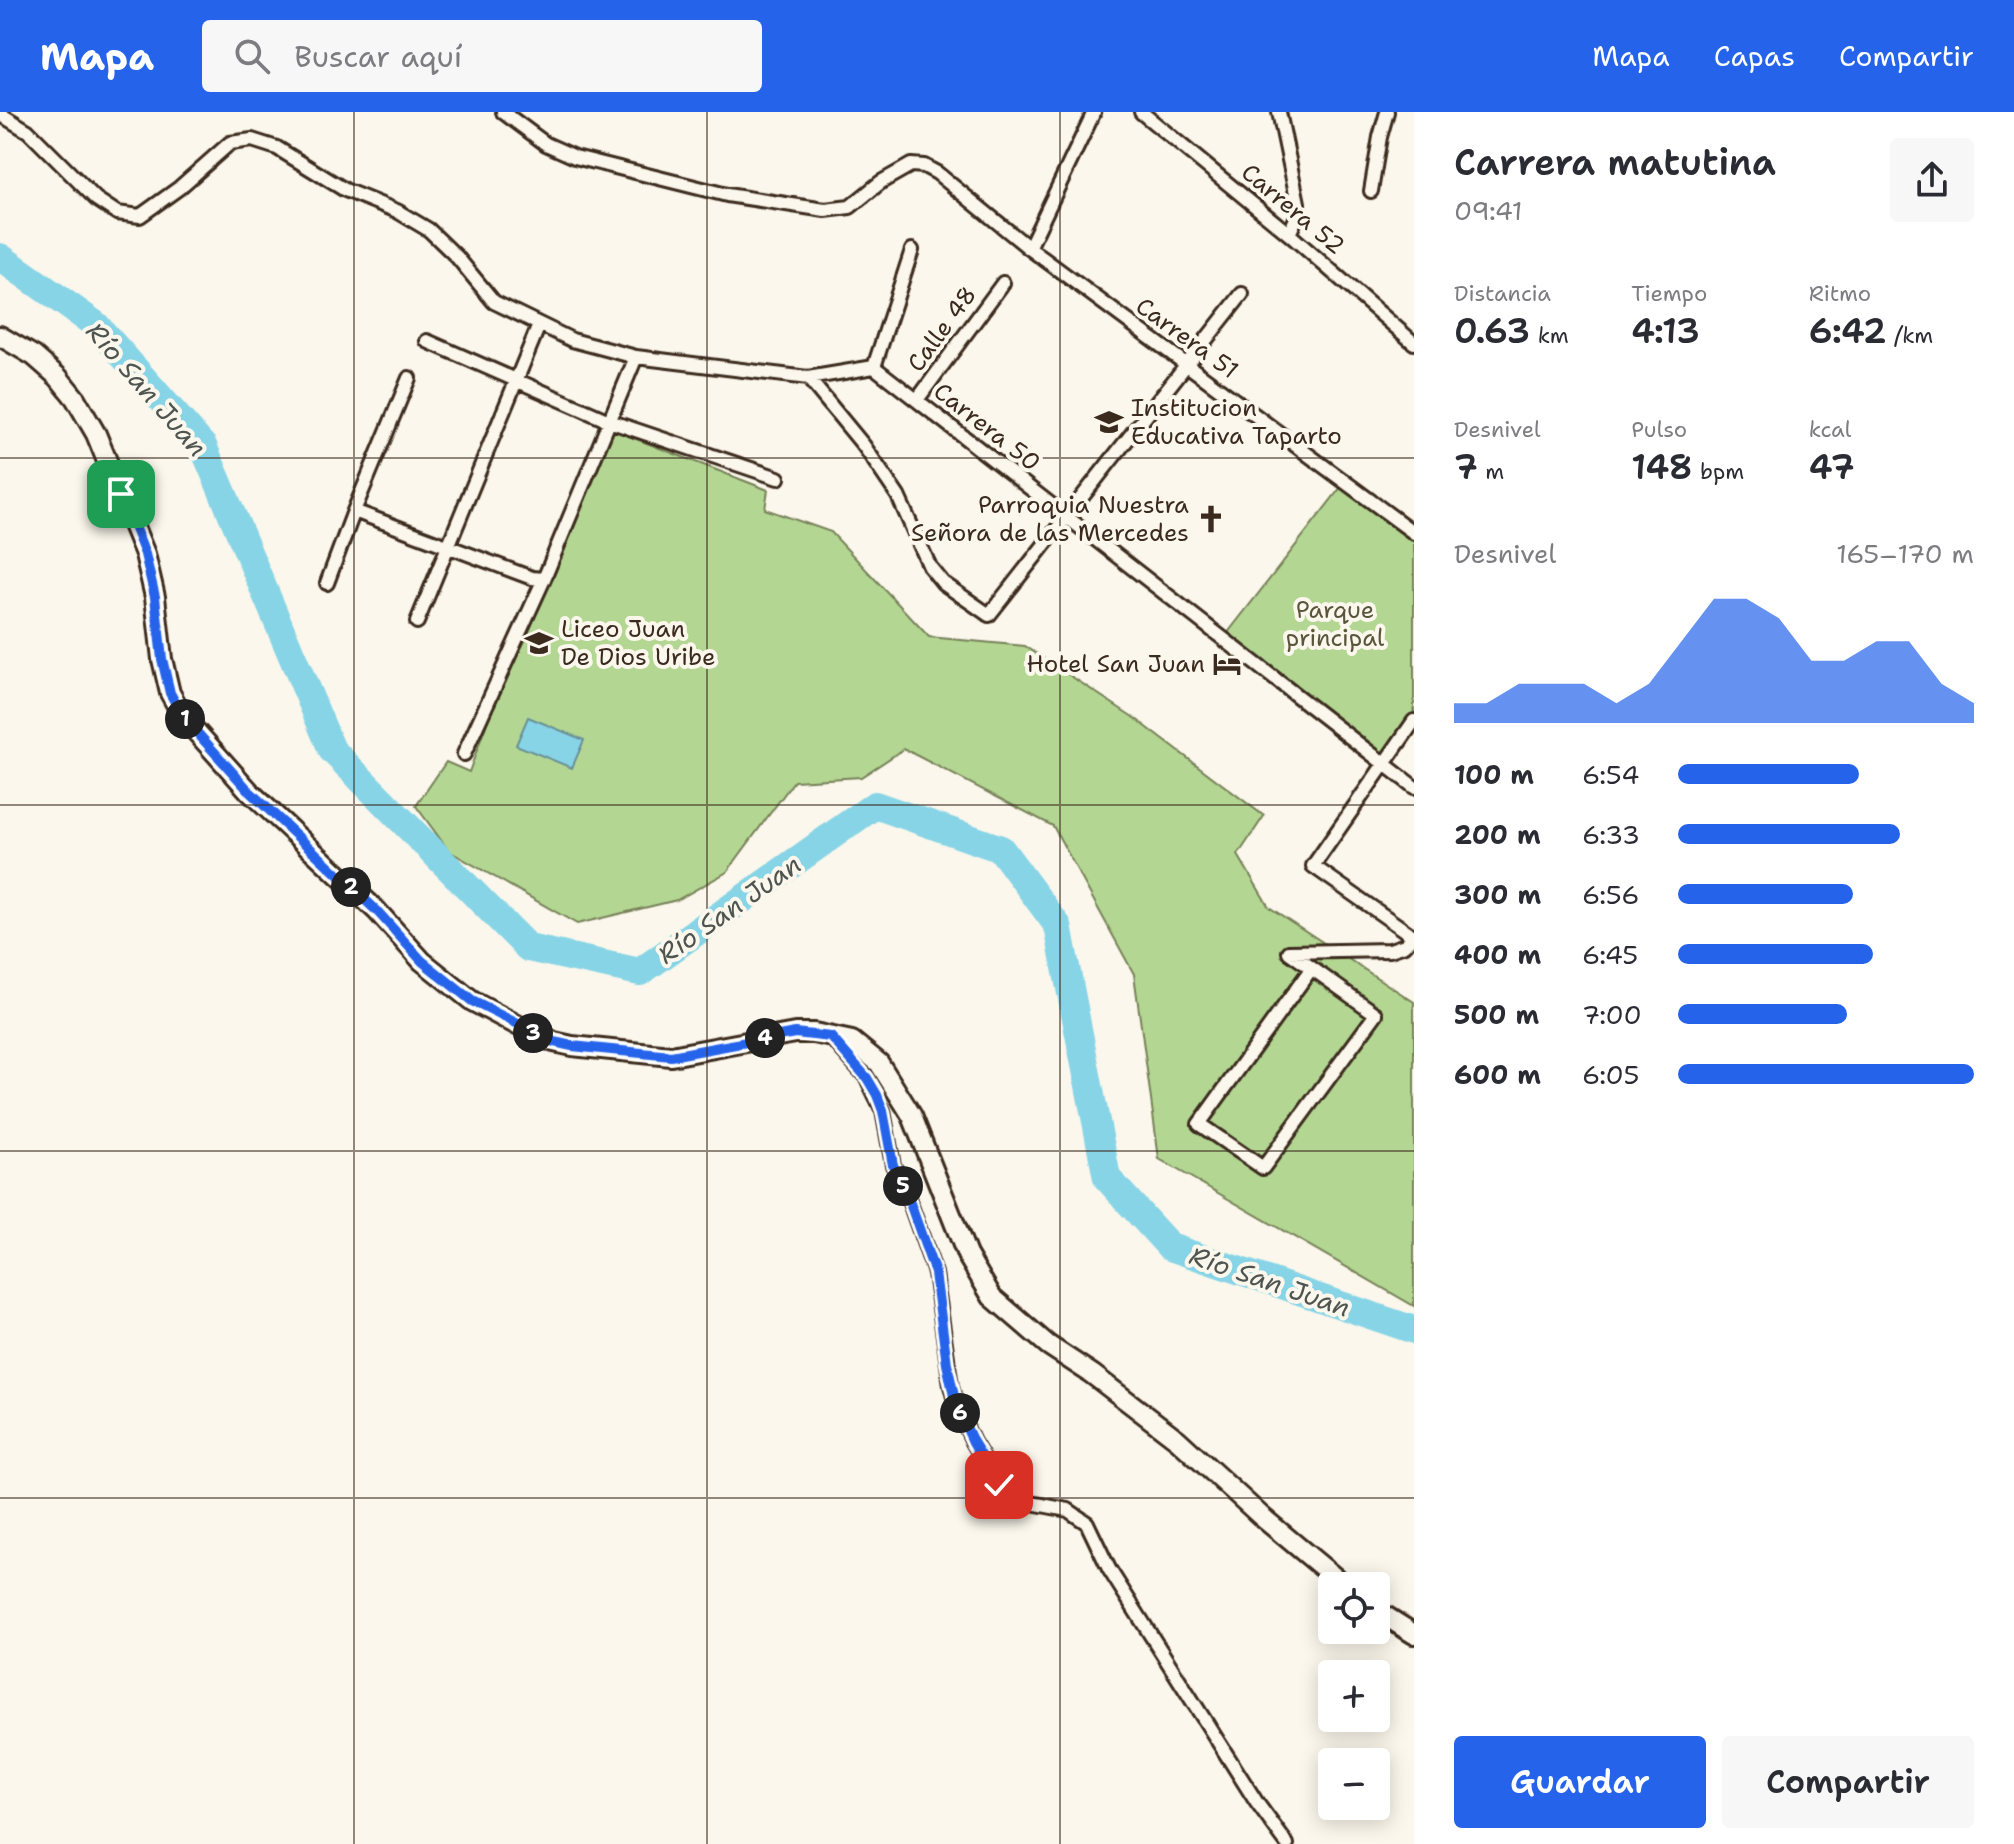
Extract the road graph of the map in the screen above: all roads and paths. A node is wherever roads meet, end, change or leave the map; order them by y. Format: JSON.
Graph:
{"nodes":[{"id":1,"x":503,"y":112,"type":"edge"},
{"id":2,"x":1094,"y":112,"type":"edge"},
{"id":3,"x":1141,"y":112,"type":"edge"},
{"id":4,"x":1279,"y":112,"type":"edge"},
{"id":5,"x":1387,"y":112,"type":"edge"},
{"id":6,"x":0,"y":114,"type":"edge"},
{"id":7,"x":1371,"y":191,"type":"dead end"},
{"id":8,"x":1289,"y":234,"type":"junction"},
{"id":9,"x":1029,"y":248,"type":"junction"},
{"id":10,"x":912,"y":250,"type":"dead end"},
{"id":11,"x":1003,"y":283,"type":"dead end"},
{"id":12,"x":1242,"y":294,"type":"dead end"},
{"id":13,"x":539,"y":325,"type":"junction"},
{"id":14,"x":0,"y":336,"type":"edge"},
{"id":15,"x":427,"y":341,"type":"dead end"},
{"id":16,"x":1414,"y":343,"type":"edge"},
{"id":17,"x":636,"y":357,"type":"junction"},
{"id":18,"x":1186,"y":365,"type":"junction"},
{"id":19,"x":874,"y":367,"type":"junction"},
{"id":20,"x":409,"y":378,"type":"dead end"},
{"id":21,"x":808,"y":378,"type":"junction"},
{"id":22,"x":517,"y":379,"type":"junction"},
{"id":23,"x":917,"y":400,"type":"junction"},
{"id":24,"x":609,"y":421,"type":"junction"},
{"id":25,"x":778,"y":478,"type":"dead end"},
{"id":26,"x":354,"y":511,"type":"junction"},
{"id":27,"x":1066,"y":516,"type":"junction"},
{"id":28,"x":1414,"y":533,"type":"edge"},
{"id":29,"x":448,"y":547,"type":"junction"},
{"id":30,"x":544,"y":579,"type":"junction"},
{"id":31,"x":327,"y":583,"type":"dead end"},
{"id":32,"x":417,"y":622,"type":"dead end"},
{"id":33,"x":1414,"y":721,"type":"edge"},
{"id":34,"x":464,"y":754,"type":"dead end"},
{"id":35,"x":1384,"y":764,"type":"junction"},
{"id":36,"x":1414,"y":787,"type":"edge"},
{"id":37,"x":1414,"y":937,"type":"edge"},
{"id":38,"x":1311,"y":969,"type":"junction"},
{"id":39,"x":831,"y":1037,"type":"junction"},
{"id":40,"x":1328,"y":1572,"type":"edge"},
{"id":41,"x":1390,"y":1619,"type":"edge"},
{"id":42,"x":1414,"y":1634,"type":"edge"},
{"id":43,"x":1287,"y":1844,"type":"edge"}],
"edges":[{"from":1,"to":9,"type":"street","name":"Carrera 51"},
{"from":2,"to":9,"type":"street"},
{"from":3,"to":8,"type":"street","name":"Carrera 52"},
{"from":4,"to":8,"type":"street"},
{"from":5,"to":7,"type":"street"},
{"from":6,"to":13,"type":"street"},
{"from":8,"to":16,"type":"street","name":"Carrera 52"},
{"from":9,"to":18,"type":"street","name":"Carrera 51"},
{"from":10,"to":19,"type":"street"},
{"from":11,"to":23,"type":"street","name":"Calle 48"},
{"from":12,"to":18,"type":"street"},
{"from":13,"to":17,"type":"street"},
{"from":13,"to":22,"type":"street"},
{"from":14,"to":39,"type":"main road"},
{"from":15,"to":22,"type":"street"},
{"from":17,"to":21,"type":"street"},
{"from":17,"to":24,"type":"street"},
{"from":18,"to":27,"type":"street"},
{"from":18,"to":28,"type":"street","name":"Carrera 51"},
{"from":19,"to":21,"type":"street"},
{"from":19,"to":23,"type":"street","name":"Carrera 50"},
{"from":20,"to":26,"type":"street"},
{"from":21,"to":27,"type":"street"},
{"from":22,"to":24,"type":"street"},
{"from":22,"to":29,"type":"street"},
{"from":23,"to":27,"type":"street","name":"Carrera 50"},
{"from":24,"to":25,"type":"street"},
{"from":24,"to":30,"type":"street"},
{"from":26,"to":29,"type":"street"},
{"from":26,"to":31,"type":"street"},
{"from":27,"to":35,"type":"street","name":"Carrera 50"},
{"from":29,"to":30,"type":"street"},
{"from":29,"to":32,"type":"street"},
{"from":30,"to":34,"type":"street"},
{"from":33,"to":35,"type":"street"},
{"from":35,"to":36,"type":"street","name":"Carrera 50"},
{"from":35,"to":37,"type":"street"},
{"from":37,"to":38,"type":"street"},
{"from":38,"to":38,"type":"street"},
{"from":39,"to":40,"type":"main road"},
{"from":39,"to":43,"type":"street"},
{"from":41,"to":42,"type":"main road"}]}
